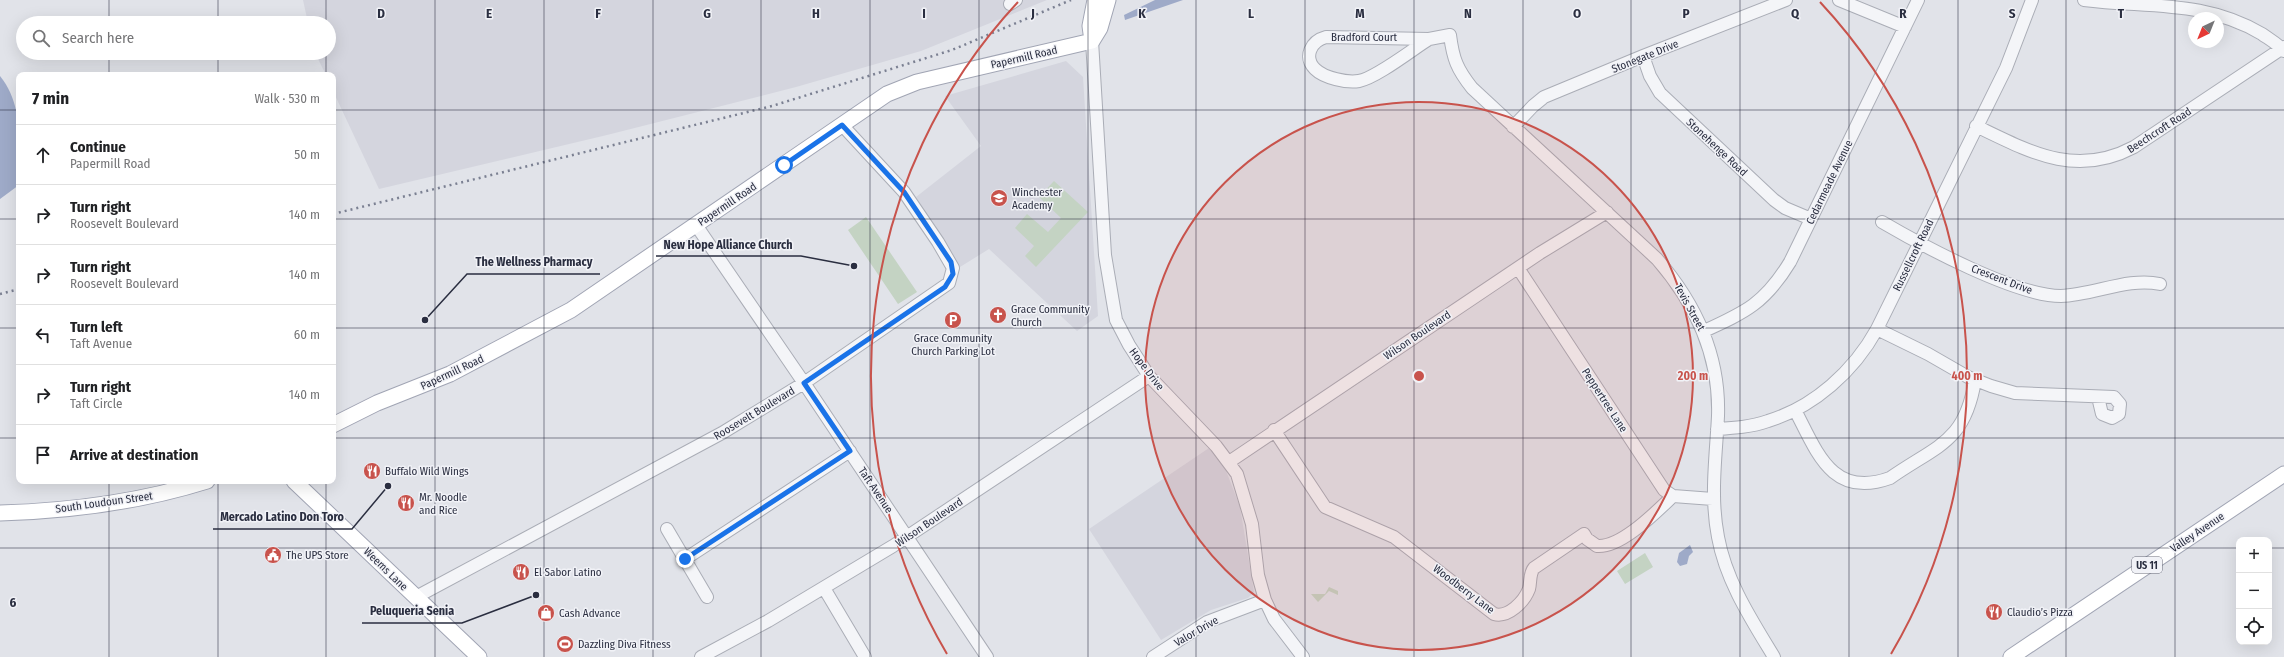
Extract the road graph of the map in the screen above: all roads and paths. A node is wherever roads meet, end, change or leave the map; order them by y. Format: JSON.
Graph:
{"nodes":[{"id":1,"x":1095,"y":0,"type":"edge"},
{"id":2,"x":1108,"y":0,"type":"edge"},
{"id":3,"x":1786,"y":0,"type":"edge"},
{"id":4,"x":1839,"y":0,"type":"edge"},
{"id":5,"x":1918,"y":0,"type":"edge"},
{"id":6,"x":2032,"y":0,"type":"edge"},
{"id":7,"x":2084,"y":0,"type":"edge"},
{"id":8,"x":1905,"y":27,"type":"junction"},
{"id":9,"x":1450,"y":35,"type":"joint"},
{"id":10,"x":1429,"y":39,"type":"junction"},
{"id":11,"x":1092,"y":42,"type":"junction"},
{"id":12,"x":2283,"y":49,"type":"edge"},
{"id":13,"x":1643,"y":56,"type":"junction"},
{"id":14,"x":842,"y":125,"type":"junction"},
{"id":15,"x":1976,"y":126,"type":"junction"},
{"id":16,"x":1513,"y":127,"type":"junction"},
{"id":17,"x":1607,"y":212,"type":"junction"},
{"id":18,"x":1811,"y":219,"type":"junction"},
{"id":19,"x":1882,"y":222,"type":"dead end"},
{"id":20,"x":696,"y":225,"type":"junction"},
{"id":21,"x":1919,"y":243,"type":"junction"},
{"id":22,"x":1518,"y":268,"type":"junction"},
{"id":23,"x":2160,"y":284,"type":"dead end"},
{"id":24,"x":1877,"y":329,"type":"junction"},
{"id":25,"x":1704,"y":331,"type":"junction"},
{"id":26,"x":1150,"y":376,"type":"junction"},
{"id":27,"x":1974,"y":380,"type":"junction"},
{"id":28,"x":804,"y":383,"type":"junction"},
{"id":29,"x":2098,"y":397,"type":"dead end"},
{"id":30,"x":1795,"y":410,"type":"junction"},
{"id":31,"x":336,"y":424,"type":"edge"},
{"id":32,"x":1717,"y":429,"type":"junction"},
{"id":33,"x":1274,"y":430,"type":"junction"},
{"id":34,"x":850,"y":451,"type":"junction"},
{"id":35,"x":1229,"y":462,"type":"junction"},
{"id":36,"x":2284,"y":474,"type":"edge"},
{"id":37,"x":197,"y":484,"type":"edge"},
{"id":38,"x":297,"y":484,"type":"edge"},
{"id":39,"x":1673,"y":496,"type":"junction"},
{"id":40,"x":1713,"y":499,"type":"junction"},
{"id":41,"x":0,"y":513,"type":"edge"},
{"id":42,"x":667,"y":529,"type":"dead end"},
{"id":43,"x":908,"y":537,"type":"junction"},
{"id":44,"x":685,"y":559,"type":"junction"},
{"id":45,"x":824,"y":588,"type":"junction"},
{"id":46,"x":416,"y":597,"type":"junction"},
{"id":47,"x":707,"y":597,"type":"dead end"},
{"id":48,"x":1265,"y":600,"type":"junction"},
{"id":49,"x":479,"y":657,"type":"edge"},
{"id":50,"x":701,"y":657,"type":"edge"},
{"id":51,"x":865,"y":657,"type":"edge"},
{"id":52,"x":987,"y":657,"type":"edge"},
{"id":53,"x":1153,"y":657,"type":"edge"},
{"id":54,"x":1303,"y":657,"type":"edge"},
{"id":55,"x":1774,"y":657,"type":"edge"},
{"id":56,"x":2010,"y":657,"type":"edge"}],
"edges":[{"from":1,"to":11,"type":"main road"},
{"from":2,"to":11,"type":"main road"},
{"from":3,"to":13,"type":"street","name":"Stonegate Drive"},
{"from":4,"to":8,"type":"street"},
{"from":5,"to":8,"type":"street","name":"Cedarmeade Avenue"},
{"from":6,"to":15,"type":"street","name":"Russellcroft Road"},
{"from":7,"to":12,"type":"street"},
{"from":8,"to":18,"type":"street","name":"Cedarmeade Avenue"},
{"from":9,"to":10,"type":"street","name":"Bradford Court"},
{"from":9,"to":16,"type":"street","name":"Tevis Street"},
{"from":10,"to":10,"type":"street","name":"Bradford Court"},
{"from":11,"to":14,"type":"main road","name":"Papermill Road"},
{"from":11,"to":26,"type":"street","name":"Hope Drive"},
{"from":12,"to":15,"type":"street","name":"Beechcroft Road"},
{"from":13,"to":16,"type":"street","name":"Stonegate Drive"},
{"from":13,"to":18,"type":"street","name":"Stonehenge Road"},
{"from":14,"to":20,"type":"main road","name":"Papermill Road"},
{"from":14,"to":28,"type":"street","name":"Roosevelt Boulevard"},
{"from":15,"to":21,"type":"street","name":"Russellcroft Road"},
{"from":16,"to":17,"type":"street","name":"Tevis Street"},
{"from":17,"to":22,"type":"street","name":"Wilson Boulevard"},
{"from":17,"to":25,"type":"street","name":"Tevis Street"},
{"from":18,"to":25,"type":"street","name":"Cedarmeade Avenue"},
{"from":19,"to":21,"type":"street","name":"Crescent Drive"},
{"from":20,"to":28,"type":"street","name":"Taft Avenue"},
{"from":20,"to":31,"type":"main road","name":"Papermill Road"},
{"from":21,"to":23,"type":"street","name":"Crescent Drive"},
{"from":21,"to":24,"type":"street","name":"Russellcroft Road"},
{"from":22,"to":33,"type":"street","name":"Wilson Boulevard"},
{"from":22,"to":39,"type":"street","name":"Peppertree Lane"},
{"from":24,"to":27,"type":"street"},
{"from":24,"to":30,"type":"street","name":"Russellcroft Road"},
{"from":25,"to":32,"type":"street","name":"Tevis Street"},
{"from":26,"to":35,"type":"street","name":"Hope Drive"},
{"from":26,"to":43,"type":"street","name":"Wilson Boulevard"},
{"from":27,"to":29,"type":"street"},
{"from":27,"to":30,"type":"street"},
{"from":28,"to":34,"type":"street","name":"Taft Avenue"},
{"from":28,"to":46,"type":"street","name":"Roosevelt Boulevard"},
{"from":30,"to":32,"type":"street","name":"Russellcroft Road"},
{"from":32,"to":40,"type":"street","name":"Tevis Street"},
{"from":33,"to":35,"type":"street","name":"Wilson Boulevard"},
{"from":33,"to":39,"type":"street","name":"Woodberry Lane"},
{"from":34,"to":43,"type":"street","name":"Taft Avenue"},
{"from":34,"to":44,"type":"street"},
{"from":35,"to":48,"type":"street","name":"Hope Drive"},
{"from":36,"to":56,"type":"main road","name":"Valley Avenue","number":"US 11"},
{"from":37,"to":41,"type":"main road","name":"South Loudoun Street"},
{"from":38,"to":46,"type":"main road","name":"Weems Lane"},
{"from":39,"to":40,"type":"street"},
{"from":40,"to":55,"type":"street","name":"Tevis Street"},
{"from":42,"to":44,"type":"street"},
{"from":43,"to":45,"type":"street","name":"Wilson Boulevard"},
{"from":43,"to":52,"type":"street","name":"Taft Avenue"},
{"from":44,"to":47,"type":"street"},
{"from":45,"to":50,"type":"street","name":"Wilson Boulevard"},
{"from":45,"to":51,"type":"street"},
{"from":46,"to":49,"type":"main road","name":"Weems Lane"},
{"from":48,"to":53,"type":"street","name":"Valor Drive"},
{"from":48,"to":54,"type":"street","name":"Hope Drive"}]}
